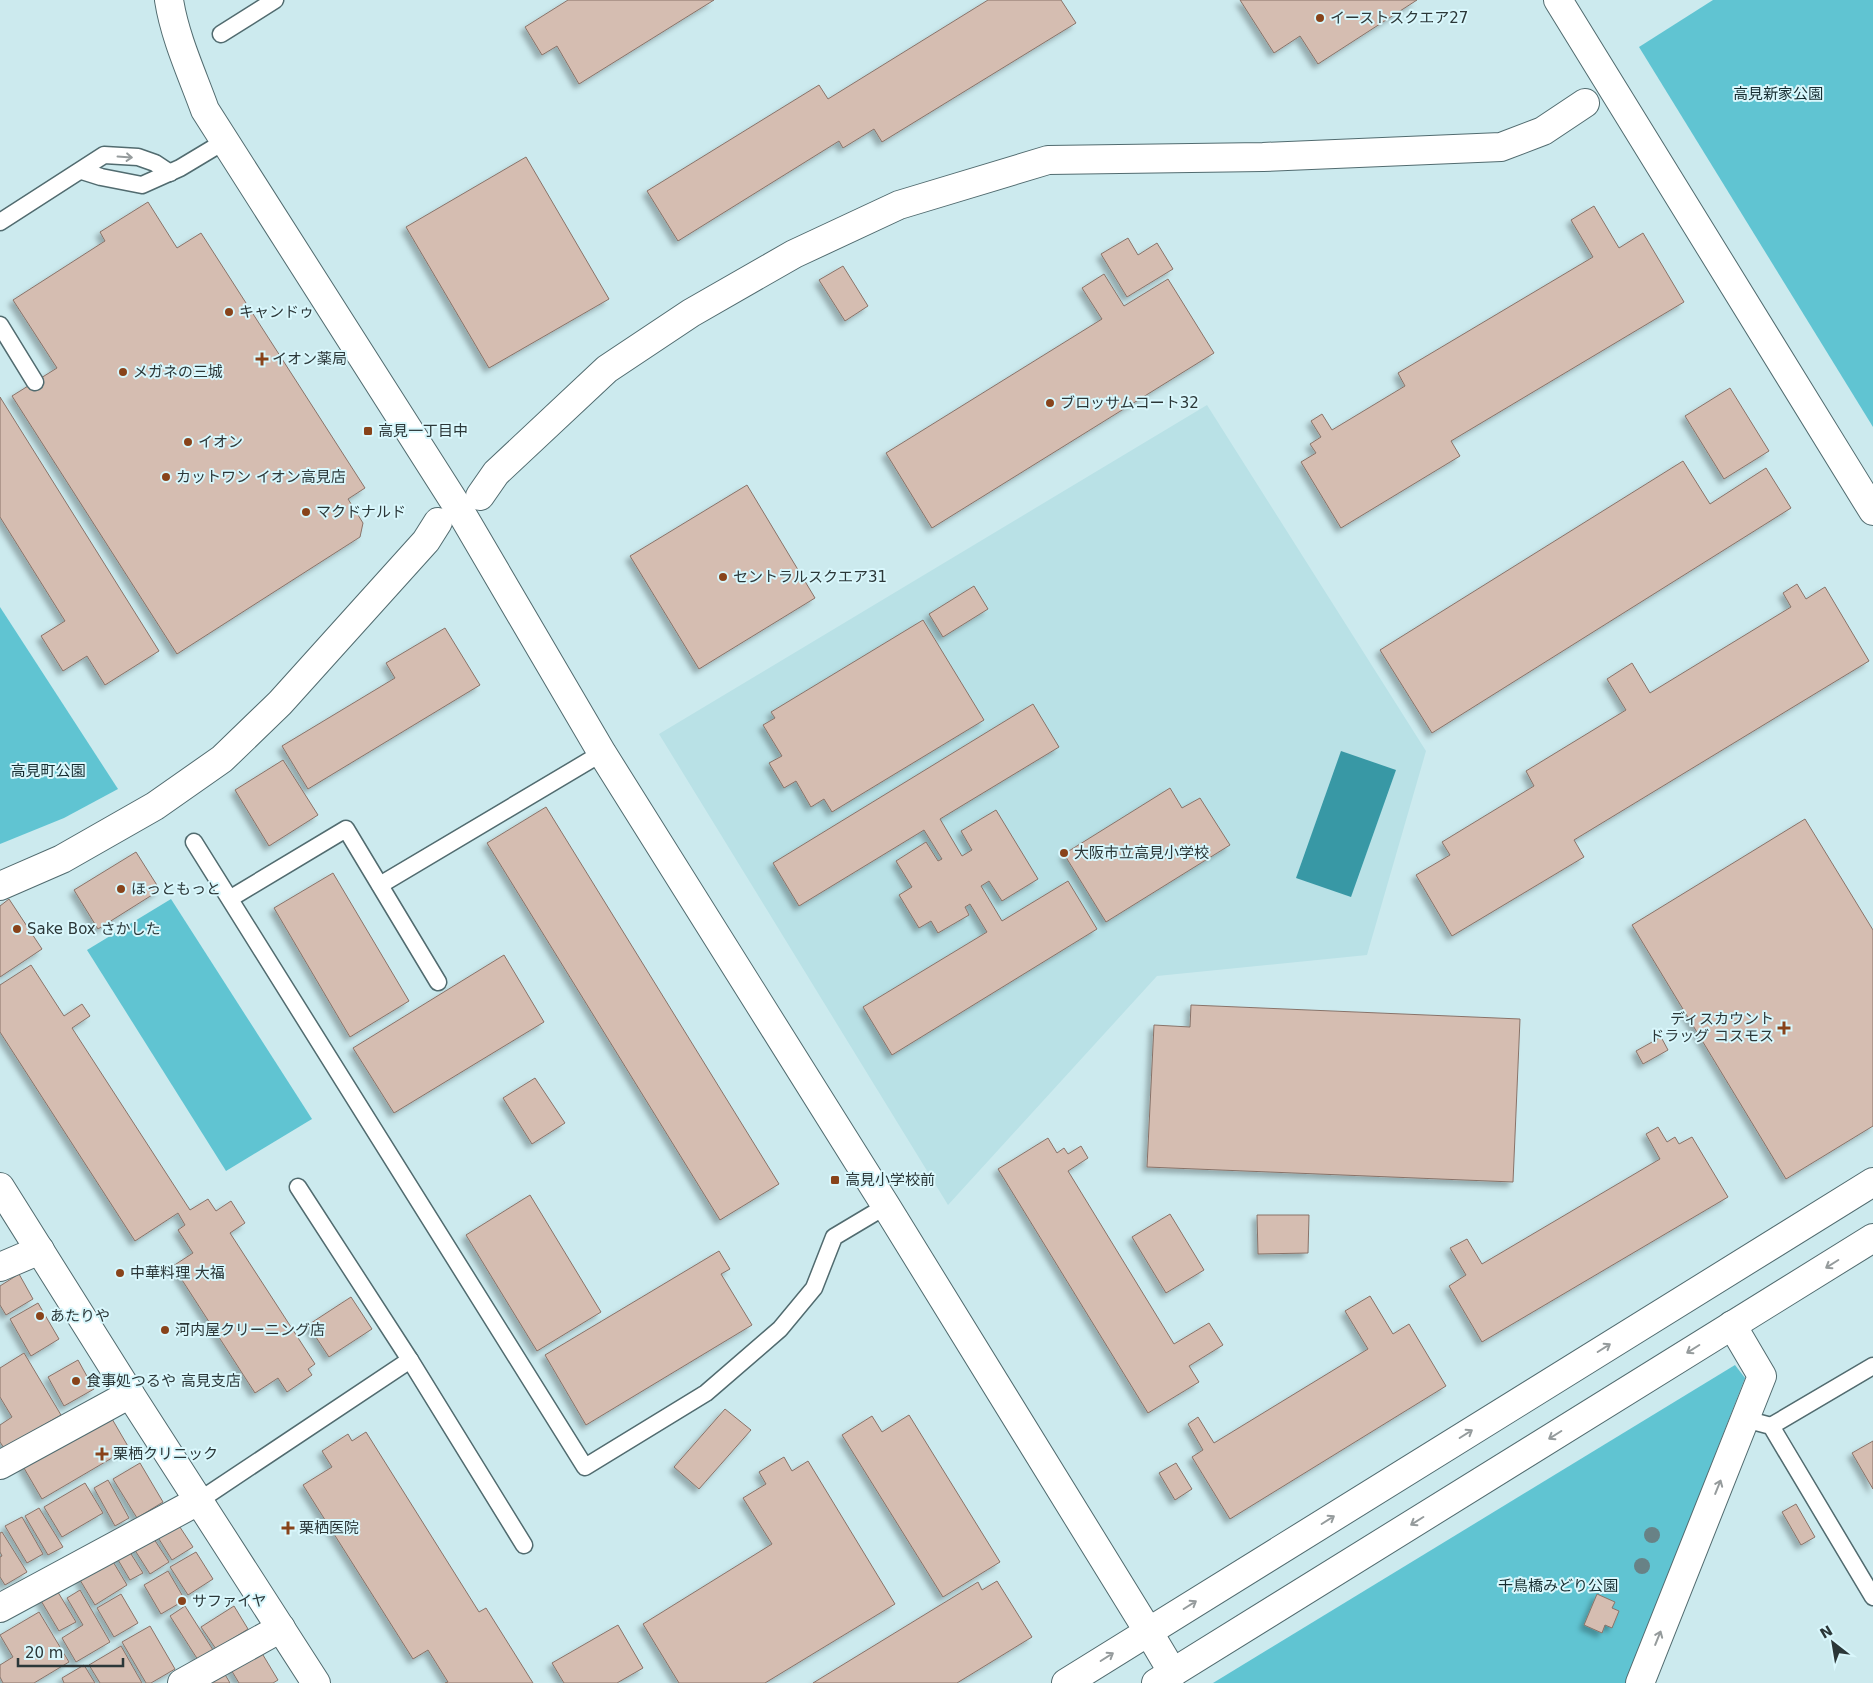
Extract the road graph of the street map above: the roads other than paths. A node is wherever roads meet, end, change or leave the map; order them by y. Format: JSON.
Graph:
{"nodes":[{"id":1,"x":169,"y":0,"type":"edge"},
{"id":2,"x":275,"y":0,"type":"edge"},
{"id":3,"x":1558,"y":0,"type":"edge"},
{"id":4,"x":220,"y":34,"type":"dead end"},
{"id":5,"x":1585,"y":103,"type":"dead end"},
{"id":6,"x":225,"y":141,"type":"junction"},
{"id":7,"x":82,"y":171,"type":"junction"},
{"id":8,"x":170,"y":173,"type":"junction"},
{"id":9,"x":0,"y":222,"type":"edge"},
{"id":10,"x":0,"y":325,"type":"edge"},
{"id":11,"x":35,"y":382,"type":"dead end"},
{"id":12,"x":480,"y":496,"type":"dead end"},
{"id":13,"x":1873,"y":511,"type":"edge"},
{"id":14,"x":438,"y":522,"type":"dead end"},
{"id":15,"x":602,"y":753,"type":"junction"},
{"id":16,"x":194,"y":842,"type":"dead end"},
{"id":17,"x":380,"y":885,"type":"junction"},
{"id":18,"x":0,"y":886,"type":"edge"},
{"id":19,"x":231,"y":898,"type":"junction"},
{"id":20,"x":438,"y":982,"type":"dead end"},
{"id":21,"x":1873,"y":1182,"type":"edge"},
{"id":22,"x":0,"y":1187,"type":"edge"},
{"id":23,"x":298,"y":1187,"type":"dead end"},
{"id":24,"x":886,"y":1206,"type":"junction"},
{"id":25,"x":1873,"y":1238,"type":"edge"},
{"id":26,"x":40,"y":1250,"type":"junction"},
{"id":27,"x":0,"y":1267,"type":"edge"},
{"id":28,"x":1732,"y":1325,"type":"junction"},
{"id":29,"x":410,"y":1360,"type":"junction"},
{"id":30,"x":1873,"y":1366,"type":"edge"},
{"id":31,"x":130,"y":1394,"type":"junction"},
{"id":32,"x":1745,"y":1419,"type":"junction"},
{"id":33,"x":1771,"y":1426,"type":"junction"},
{"id":34,"x":0,"y":1465,"type":"edge"},
{"id":35,"x":200,"y":1500,"type":"junction"},
{"id":36,"x":524,"y":1545,"type":"dead end"},
{"id":37,"x":1873,"y":1597,"type":"edge"},
{"id":38,"x":0,"y":1608,"type":"edge"},
{"id":39,"x":281,"y":1628,"type":"junction"},
{"id":40,"x":1148,"y":1631,"type":"junction"},
{"id":41,"x":1164,"y":1678,"type":"edge"},
{"id":42,"x":182,"y":1683,"type":"edge"},
{"id":43,"x":316,"y":1683,"type":"edge"},
{"id":44,"x":1066,"y":1683,"type":"edge"},
{"id":45,"x":1640,"y":1683,"type":"edge"}],
"edges":[{"from":1,"to":6,"type":"street"},
{"from":2,"to":4,"type":"lane"},
{"from":3,"to":13,"type":"street"},
{"from":5,"to":12,"type":"street"},
{"from":6,"to":8,"type":"lane"},
{"from":6,"to":15,"type":"street"},
{"from":7,"to":8,"type":"lane"},
{"from":7,"to":8,"type":"lane","one_way":true},
{"from":7,"to":9,"type":"lane"},
{"from":10,"to":11,"type":"lane"},
{"from":14,"to":18,"type":"street"},
{"from":15,"to":17,"type":"lane"},
{"from":15,"to":24,"type":"street"},
{"from":16,"to":19,"type":"lane"},
{"from":17,"to":19,"type":"lane"},
{"from":17,"to":20,"type":"lane"},
{"from":19,"to":24,"type":"lane"},
{"from":40,"to":21,"type":"street","one_way":true},
{"from":22,"to":26,"type":"street"},
{"from":23,"to":29,"type":"lane"},
{"from":24,"to":40,"type":"street"},
{"from":25,"to":28,"type":"street","one_way":true},
{"from":26,"to":27,"type":"street"},
{"from":26,"to":31,"type":"street"},
{"from":28,"to":32,"type":"street"},
{"from":28,"to":41,"type":"street","one_way":true},
{"from":29,"to":35,"type":"lane"},
{"from":29,"to":36,"type":"lane"},
{"from":30,"to":33,"type":"lane"},
{"from":31,"to":34,"type":"street"},
{"from":31,"to":35,"type":"street"},
{"from":32,"to":33,"type":"lane"},
{"from":45,"to":32,"type":"street","one_way":true},
{"from":33,"to":37,"type":"lane"},
{"from":35,"to":38,"type":"street"},
{"from":35,"to":39,"type":"street"},
{"from":39,"to":42,"type":"street"},
{"from":39,"to":43,"type":"street"},
{"from":40,"to":41,"type":"street"},
{"from":44,"to":40,"type":"street","one_way":true}]}
